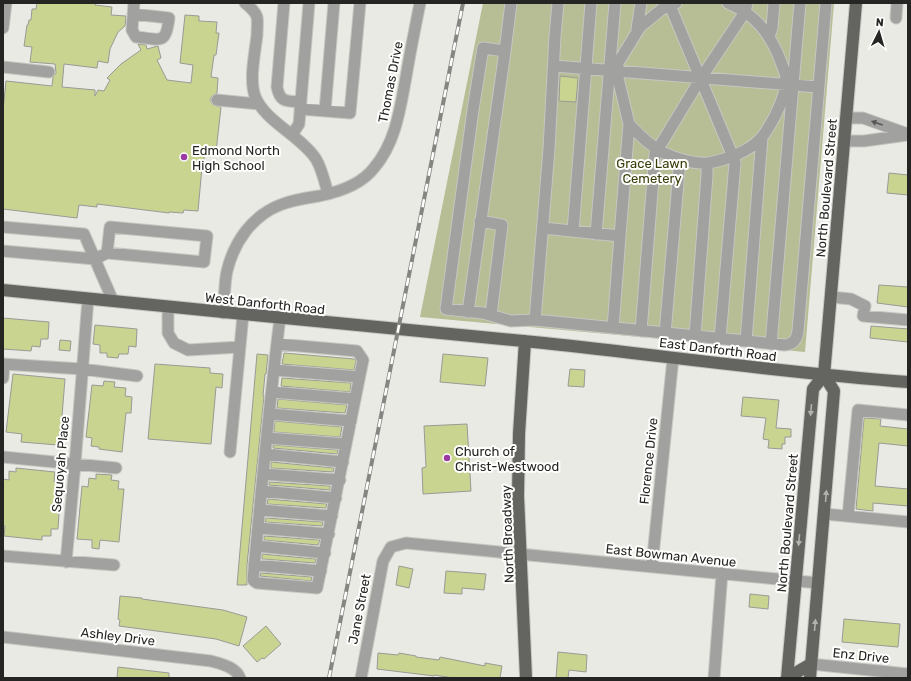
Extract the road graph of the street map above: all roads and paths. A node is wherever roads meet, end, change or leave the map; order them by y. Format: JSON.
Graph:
{"nodes":[{"id":1,"x":6,"y":3,"type":"edge"},
{"id":2,"x":245,"y":3,"type":"edge"},
{"id":3,"x":284,"y":3,"type":"edge"},
{"id":4,"x":309,"y":3,"type":"edge"},
{"id":5,"x":334,"y":3,"type":"edge"},
{"id":6,"x":360,"y":3,"type":"edge"},
{"id":7,"x":420,"y":3,"type":"edge"},
{"id":8,"x":512,"y":3,"type":"edge"},
{"id":9,"x":558,"y":3,"type":"edge"},
{"id":10,"x":591,"y":3,"type":"edge"},
{"id":11,"x":615,"y":3,"type":"edge"},
{"id":12,"x":642,"y":3,"type":"edge"},
{"id":13,"x":728,"y":3,"type":"edge"},
{"id":14,"x":774,"y":3,"type":"edge"},
{"id":15,"x":800,"y":3,"type":"edge"},
{"id":16,"x":826,"y":3,"type":"edge"},
{"id":17,"x":856,"y":3,"type":"edge"},
{"id":18,"x":897,"y":3,"type":"edge"},
{"id":19,"x":672,"y":4,"type":"edge"},
{"id":20,"x":746,"y":7,"type":"edge"},
{"id":21,"x":896,"y":18,"type":"dead end"},
{"id":22,"x":3,"y":28,"type":"edge"},
{"id":23,"x":636,"y":32,"type":"junction"},
{"id":24,"x":769,"y":36,"type":"junction"},
{"id":25,"x":505,"y":51,"type":"junction"},
{"id":26,"x":554,"y":66,"type":"junction"},
{"id":27,"x":3,"y":67,"type":"edge"},
{"id":28,"x":586,"y":69,"type":"junction"},
{"id":29,"x":613,"y":71,"type":"junction"},
{"id":30,"x":49,"y":72,"type":"dead end"},
{"id":31,"x":701,"y":78,"type":"junction"},
{"id":32,"x":790,"y":85,"type":"junction"},
{"id":33,"x":818,"y":87,"type":"junction"},
{"id":34,"x":217,"y":100,"type":"dead end"},
{"id":35,"x":259,"y":104,"type":"junction"},
{"id":36,"x":300,"y":106,"type":"junction"},
{"id":37,"x":325,"y":111,"type":"junction"},
{"id":38,"x":846,"y":118,"type":"junction"},
{"id":39,"x":629,"y":124,"type":"junction"},
{"id":40,"x":908,"y":134,"type":"edge"},
{"id":41,"x":292,"y":135,"type":"junction"},
{"id":42,"x":762,"y":137,"type":"junction"},
{"id":43,"x":844,"y":141,"type":"junction"},
{"id":44,"x":657,"y":150,"type":"junction"},
{"id":45,"x":732,"y":156,"type":"junction"},
{"id":46,"x":680,"y":159,"type":"junction"},
{"id":47,"x":707,"y":163,"type":"junction"},
{"id":48,"x":328,"y":194,"type":"junction"},
{"id":49,"x":480,"y":220,"type":"junction"},
{"id":50,"x":3,"y":227,"type":"edge"},
{"id":51,"x":543,"y":228,"type":"junction"},
{"id":52,"x":573,"y":231,"type":"junction"},
{"id":53,"x":596,"y":234,"type":"junction"},
{"id":54,"x":620,"y":236,"type":"junction"},
{"id":55,"x":3,"y":251,"type":"edge"},
{"id":56,"x":107,"y":253,"type":"junction"},
{"id":57,"x":95,"y":259,"type":"junction"},
{"id":58,"x":3,"y":290,"type":"edge"},
{"id":59,"x":831,"y":297,"type":"junction"},
{"id":60,"x":88,"y":299,"type":"junction"},
{"id":61,"x":113,"y":301,"type":"junction"},
{"id":62,"x":168,"y":307,"type":"junction"},
{"id":63,"x":468,"y":312,"type":"junction"},
{"id":64,"x":223,"y":313,"type":"junction"},
{"id":65,"x":243,"y":315,"type":"junction"},
{"id":66,"x":491,"y":315,"type":"junction"},
{"id":67,"x":280,"y":318,"type":"junction"},
{"id":68,"x":535,"y":320,"type":"junction"},
{"id":69,"x":908,"y":320,"type":"edge"},
{"id":70,"x":613,"y":328,"type":"junction"},
{"id":71,"x":641,"y":331,"type":"junction"},
{"id":72,"x":666,"y":334,"type":"junction"},
{"id":73,"x":695,"y":336,"type":"junction"},
{"id":74,"x":720,"y":339,"type":"junction"},
{"id":75,"x":525,"y":341,"type":"junction"},
{"id":76,"x":746,"y":341,"type":"junction"},
{"id":77,"x":277,"y":344,"type":"junction"},
{"id":78,"x":772,"y":344,"type":"junction"},
{"id":79,"x":240,"y":347,"type":"junction"},
{"id":80,"x":673,"y":358,"type":"junction"},
{"id":81,"x":4,"y":364,"type":"edge"},
{"id":82,"x":82,"y":369,"type":"junction"},
{"id":83,"x":274,"y":370,"type":"junction"},
{"id":84,"x":824,"y":375,"type":"junction"},
{"id":85,"x":137,"y":376,"type":"dead end"},
{"id":86,"x":359,"y":377,"type":"junction"},
{"id":87,"x":3,"y":378,"type":"edge"},
{"id":88,"x":908,"y":382,"type":"edge"},
{"id":89,"x":272,"y":392,"type":"junction"},
{"id":90,"x":355,"y":399,"type":"junction"},
{"id":91,"x":270,"y":414,"type":"junction"},
{"id":92,"x":908,"y":415,"type":"edge"},
{"id":93,"x":351,"y":421,"type":"junction"},
{"id":94,"x":267,"y":438,"type":"junction"},
{"id":95,"x":346,"y":444,"type":"junction"},
{"id":96,"x":230,"y":452,"type":"dead end"},
{"id":97,"x":265,"y":454,"type":"junction"},
{"id":98,"x":3,"y":457,"type":"edge"},
{"id":99,"x":343,"y":462,"type":"junction"},
{"id":100,"x":75,"y":464,"type":"junction"},
{"id":101,"x":116,"y":468,"type":"dead end"},
{"id":102,"x":263,"y":474,"type":"junction"},
{"id":103,"x":340,"y":480,"type":"junction"},
{"id":104,"x":261,"y":491,"type":"junction"},
{"id":105,"x":336,"y":498,"type":"junction"},
{"id":106,"x":260,"y":510,"type":"junction"},
{"id":107,"x":825,"y":514,"type":"junction"},
{"id":108,"x":332,"y":516,"type":"junction"},
{"id":109,"x":848,"y":516,"type":"junction"},
{"id":110,"x":908,"y":522,"type":"edge"},
{"id":111,"x":258,"y":528,"type":"junction"},
{"id":112,"x":329,"y":534,"type":"junction"},
{"id":113,"x":256,"y":546,"type":"junction"},
{"id":114,"x":392,"y":547,"type":"joint"},
{"id":115,"x":325,"y":553,"type":"junction"},
{"id":116,"x":522,"y":554,"type":"junction"},
{"id":117,"x":3,"y":556,"type":"edge"},
{"id":118,"x":66,"y":562,"type":"junction"},
{"id":119,"x":114,"y":565,"type":"dead end"},
{"id":120,"x":254,"y":565,"type":"junction"},
{"id":121,"x":652,"y":566,"type":"junction"},
{"id":122,"x":321,"y":571,"type":"junction"},
{"id":123,"x":722,"y":573,"type":"junction"},
{"id":124,"x":795,"y":582,"type":"junction"},
{"id":125,"x":818,"y":584,"type":"junction"},
{"id":126,"x":3,"y":637,"type":"edge"},
{"id":127,"x":811,"y":664,"type":"junction"},
{"id":128,"x":851,"y":673,"type":"edge"},
{"id":129,"x":908,"y":674,"type":"edge"},
{"id":130,"x":240,"y":678,"type":"edge"},
{"id":131,"x":361,"y":678,"type":"edge"},
{"id":132,"x":526,"y":678,"type":"edge"},
{"id":133,"x":714,"y":678,"type":"edge"},
{"id":134,"x":787,"y":678,"type":"edge"},
{"id":135,"x":810,"y":678,"type":"edge"}],
"edges":[{"from":1,"to":22,"type":"street"},
{"from":2,"to":35,"type":"street"},
{"from":3,"to":36,"type":"street"},
{"from":4,"to":36,"type":"street"},
{"from":5,"to":37,"type":"street"},
{"from":6,"to":37,"type":"street"},
{"from":7,"to":48,"type":"street","name":"Thomas Drive"},
{"from":8,"to":25,"type":"street"},
{"from":9,"to":26,"type":"street"},
{"from":10,"to":28,"type":"street"},
{"from":11,"to":29,"type":"street"},
{"from":12,"to":23,"type":"street"},
{"from":13,"to":20,"type":"street"},
{"from":14,"to":24,"type":"street"},
{"from":15,"to":32,"type":"street"},
{"from":16,"to":33,"type":"street"},
{"from":17,"to":38,"type":"main road","name":"North Boulevard Street"},
{"from":18,"to":21,"type":"street"},
{"from":19,"to":23,"type":"street"},
{"from":19,"to":31,"type":"street"},
{"from":20,"to":24,"type":"street"},
{"from":20,"to":31,"type":"street"},
{"from":23,"to":29,"type":"street"},
{"from":24,"to":32,"type":"street"},
{"from":25,"to":49,"type":"street"},
{"from":25,"to":63,"type":"street"},
{"from":26,"to":28,"type":"street"},
{"from":26,"to":51,"type":"street"},
{"from":27,"to":30,"type":"street"},
{"from":28,"to":29,"type":"street"},
{"from":28,"to":52,"type":"street"},
{"from":29,"to":31,"type":"street"},
{"from":29,"to":39,"type":"street"},
{"from":29,"to":53,"type":"street"},
{"from":31,"to":32,"type":"street"},
{"from":31,"to":44,"type":"street"},
{"from":31,"to":45,"type":"street"},
{"from":32,"to":33,"type":"street"},
{"from":32,"to":42,"type":"street"},
{"from":32,"to":78,"type":"street"},
{"from":33,"to":78,"type":"street"},
{"from":34,"to":35,"type":"street"},
{"from":35,"to":41,"type":"street"},
{"from":36,"to":37,"type":"street"},
{"from":36,"to":41,"type":"street"},
{"from":40,"to":38,"type":"street","one_way":true},
{"from":38,"to":43,"type":"main road","name":"North Boulevard Street"},
{"from":39,"to":44,"type":"street"},
{"from":39,"to":54,"type":"street"},
{"from":40,"to":43,"type":"street"},
{"from":41,"to":48,"type":"street"},
{"from":42,"to":45,"type":"street"},
{"from":42,"to":76,"type":"street"},
{"from":43,"to":59,"type":"main road","name":"North Boulevard Street"},
{"from":44,"to":46,"type":"street"},
{"from":44,"to":71,"type":"street"},
{"from":45,"to":47,"type":"street"},
{"from":45,"to":74,"type":"street"},
{"from":46,"to":47,"type":"street"},
{"from":46,"to":72,"type":"street"},
{"from":47,"to":73,"type":"street"},
{"from":48,"to":64,"type":"street","name":"Thomas Drive"},
{"from":49,"to":63,"type":"street"},
{"from":49,"to":66,"type":"street"},
{"from":50,"to":57,"type":"street"},
{"from":51,"to":52,"type":"street"},
{"from":51,"to":68,"type":"street"},
{"from":52,"to":53,"type":"street"},
{"from":53,"to":54,"type":"street"},
{"from":54,"to":70,"type":"street"},
{"from":55,"to":57,"type":"street"},
{"from":56,"to":56,"type":"street"},
{"from":56,"to":57,"type":"street"},
{"from":57,"to":61,"type":"street"},
{"from":58,"to":60,"type":"main road","name":"West Danforth Road"},
{"from":59,"to":69,"type":"street"},
{"from":59,"to":84,"type":"main road","name":"North Boulevard Street"},
{"from":60,"to":61,"type":"main road","name":"West Danforth Road"},
{"from":60,"to":82,"type":"street","name":"Sequoyah Place"},
{"from":61,"to":62,"type":"main road","name":"West Danforth Road"},
{"from":62,"to":64,"type":"main road","name":"West Danforth Road"},
{"from":62,"to":79,"type":"street"},
{"from":63,"to":66,"type":"street"},
{"from":64,"to":65,"type":"main road","name":"West Danforth Road"},
{"from":65,"to":67,"type":"main road","name":"West Danforth Road"},
{"from":65,"to":79,"type":"street"},
{"from":66,"to":68,"type":"street"},
{"from":67,"to":75,"type":"main road","name":"West Danforth Road"},
{"from":67,"to":77,"type":"street"},
{"from":68,"to":70,"type":"street"},
{"from":70,"to":71,"type":"street"},
{"from":71,"to":72,"type":"street"},
{"from":72,"to":73,"type":"street"},
{"from":73,"to":74,"type":"street"},
{"from":74,"to":76,"type":"street"},
{"from":75,"to":80,"type":"main road","name":"East Danforth Road"},
{"from":75,"to":116,"type":"main road","name":"North Broadway"},
{"from":76,"to":78,"type":"street"},
{"from":77,"to":83,"type":"street"},
{"from":77,"to":86,"type":"street"},
{"from":79,"to":96,"type":"street"},
{"from":80,"to":84,"type":"main road","name":"East Danforth Road"},
{"from":80,"to":121,"type":"street","name":"Florence Drive"},
{"from":81,"to":82,"type":"street"},
{"from":81,"to":87,"type":"street"},
{"from":82,"to":85,"type":"street"},
{"from":82,"to":100,"type":"street","name":"Sequoyah Place"},
{"from":83,"to":86,"type":"street"},
{"from":83,"to":89,"type":"street"},
{"from":84,"to":88,"type":"main road","name":"East Danforth Road"},
{"from":107,"to":84,"type":"main road","one_way":true},
{"from":84,"to":124,"type":"main road","name":"North Boulevard Street","one_way":true},
{"from":86,"to":90,"type":"street"},
{"from":89,"to":90,"type":"street"},
{"from":89,"to":91,"type":"street"},
{"from":90,"to":93,"type":"street"},
{"from":91,"to":93,"type":"street"},
{"from":91,"to":94,"type":"street"},
{"from":92,"to":109,"type":"street"},
{"from":93,"to":95,"type":"street"},
{"from":94,"to":95,"type":"street"},
{"from":94,"to":97,"type":"street"},
{"from":95,"to":99,"type":"street"},
{"from":97,"to":99,"type":"street"},
{"from":97,"to":102,"type":"street"},
{"from":98,"to":100,"type":"street"},
{"from":99,"to":103,"type":"street"},
{"from":100,"to":101,"type":"street"},
{"from":100,"to":118,"type":"street","name":"Sequoyah Place"},
{"from":102,"to":103,"type":"street"},
{"from":102,"to":104,"type":"street"},
{"from":103,"to":105,"type":"street"},
{"from":104,"to":105,"type":"street"},
{"from":104,"to":106,"type":"street"},
{"from":105,"to":108,"type":"street"},
{"from":106,"to":108,"type":"street"},
{"from":106,"to":111,"type":"street"},
{"from":107,"to":109,"type":"street"},
{"from":107,"to":125,"type":"main road"},
{"from":108,"to":112,"type":"street"},
{"from":109,"to":110,"type":"street"},
{"from":111,"to":112,"type":"street"},
{"from":111,"to":113,"type":"street"},
{"from":112,"to":115,"type":"street"},
{"from":113,"to":115,"type":"street"},
{"from":113,"to":120,"type":"street"},
{"from":114,"to":116,"type":"street","name":"East Bowman Avenue"},
{"from":114,"to":131,"type":"street","name":"Jane Street"},
{"from":115,"to":122,"type":"street"},
{"from":116,"to":121,"type":"street","name":"East Bowman Avenue"},
{"from":116,"to":132,"type":"main road","name":"North Broadway"},
{"from":117,"to":118,"type":"street"},
{"from":118,"to":119,"type":"street"},
{"from":120,"to":122,"type":"street"},
{"from":120,"to":122,"type":"street"},
{"from":121,"to":123,"type":"street","name":"East Bowman Avenue"},
{"from":123,"to":124,"type":"street","name":"East Bowman Avenue"},
{"from":123,"to":133,"type":"street"},
{"from":124,"to":125,"type":"street","name":"East Bowman Avenue"},
{"from":124,"to":134,"type":"main road","name":"North Boulevard Street"},
{"from":127,"to":125,"type":"main road","one_way":true},
{"from":126,"to":130,"type":"street","name":"Ashley Drive"},
{"from":127,"to":128,"type":"street","name":"Enz Drive"},
{"from":127,"to":134,"type":"main road"},
{"from":127,"to":135,"type":"main road"},
{"from":128,"to":129,"type":"street","name":"Enz Drive"}]}
